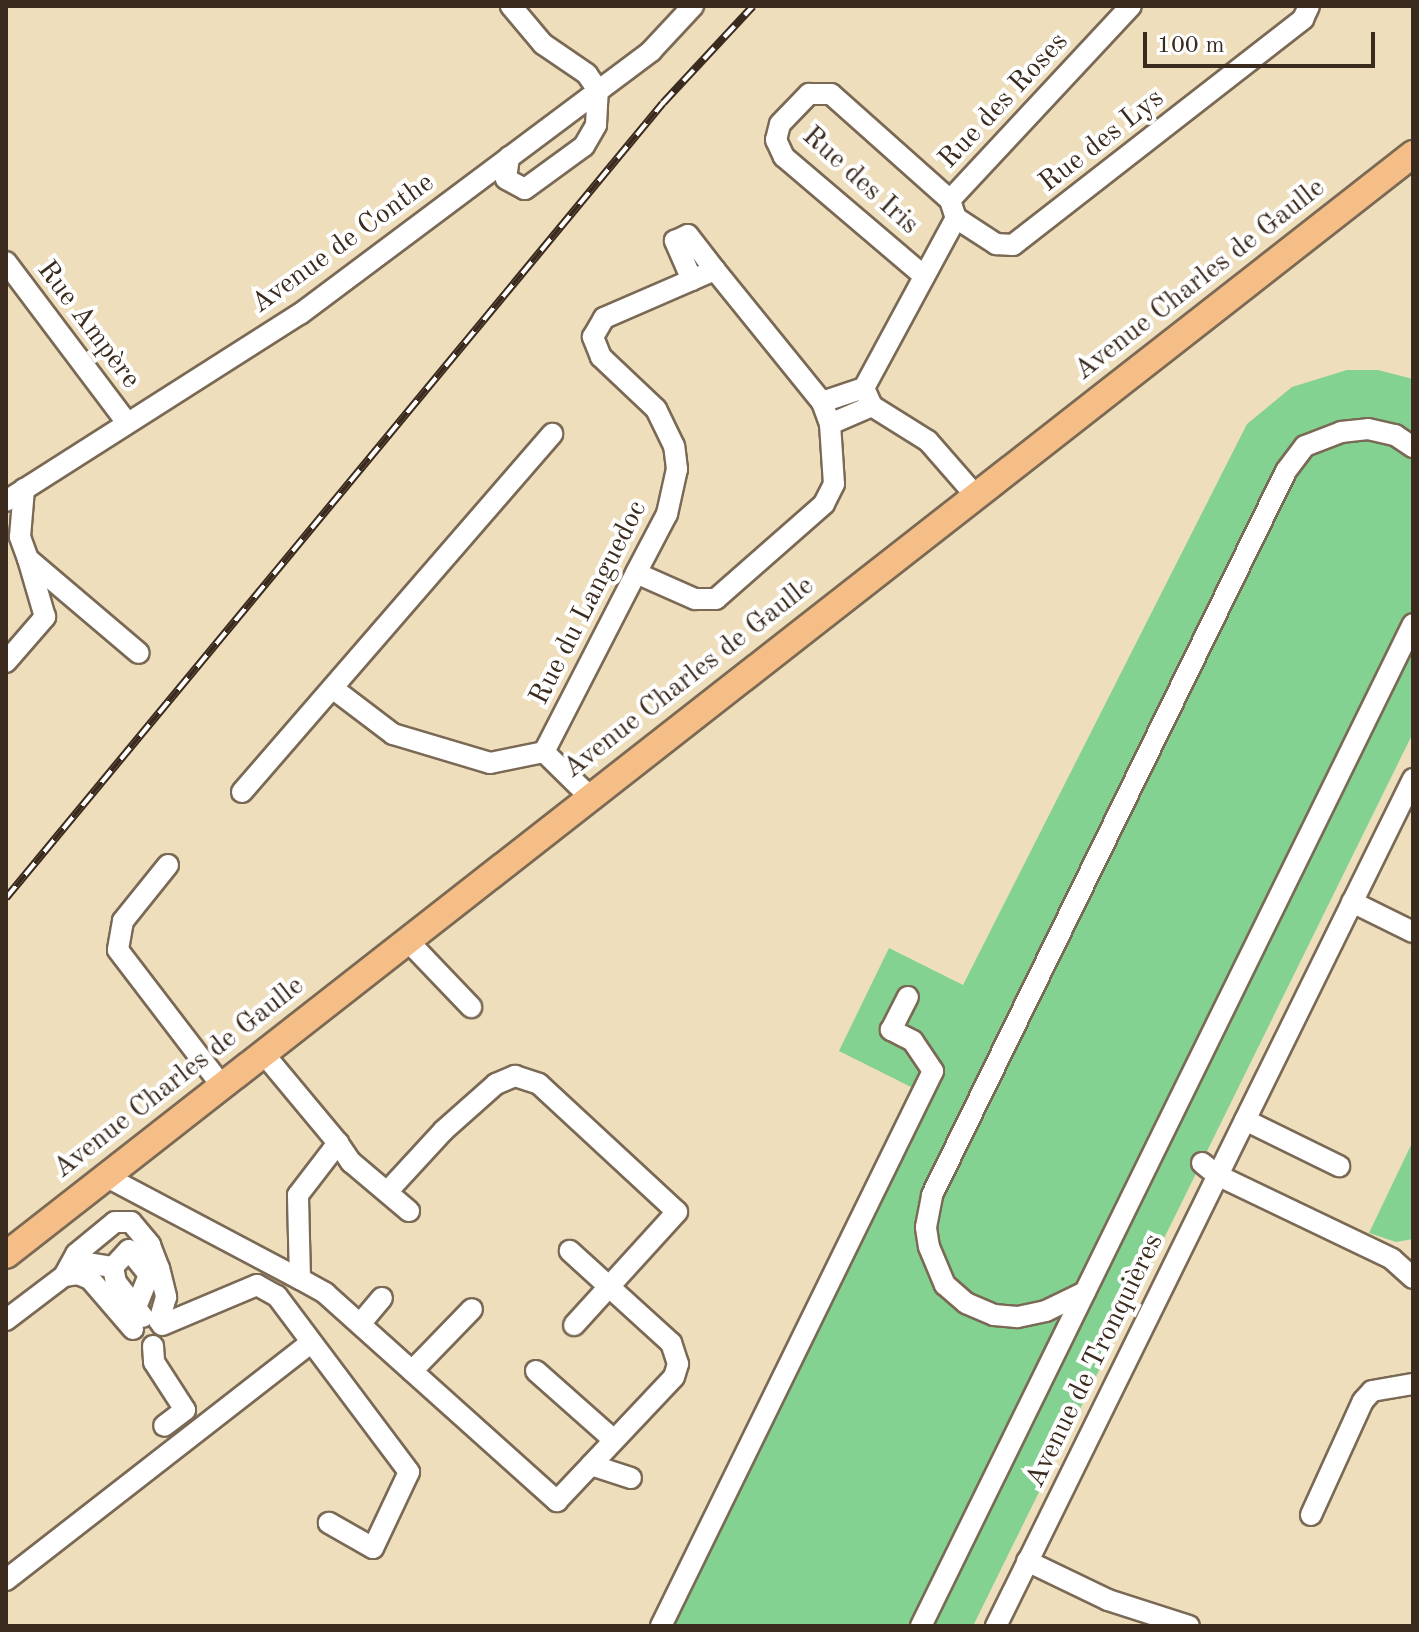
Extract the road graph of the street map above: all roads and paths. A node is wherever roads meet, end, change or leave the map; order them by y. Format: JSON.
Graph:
{"nodes":[{"id":1,"x":511,"y":6,"type":"edge"},
{"id":2,"x":693,"y":6,"type":"edge"},
{"id":3,"x":1131,"y":6,"type":"edge"},
{"id":4,"x":1309,"y":6,"type":"edge"},
{"id":5,"x":598,"y":90,"type":"junction"},
{"id":6,"x":1413,"y":154,"type":"edge"},
{"id":7,"x":509,"y":157,"type":"junction"},
{"id":8,"x":953,"y":209,"type":"junction"},
{"id":9,"x":6,"y":262,"type":"edge"},
{"id":10,"x":715,"y":270,"type":"junction"},
{"id":11,"x":924,"y":276,"type":"junction"},
{"id":12,"x":692,"y":280,"type":"junction"},
{"id":13,"x":868,"y":397,"type":"junction"},
{"id":14,"x":822,"y":402,"type":"junction"},
{"id":15,"x":126,"y":421,"type":"junction"},
{"id":16,"x":830,"y":424,"type":"junction"},
{"id":17,"x":552,"y":434,"type":"dead end"},
{"id":18,"x":1413,"y":447,"type":"edge"},
{"id":19,"x":24,"y":489,"type":"junction"},
{"id":20,"x":976,"y":496,"type":"junction"},
{"id":21,"x":6,"y":501,"type":"edge"},
{"id":22,"x":28,"y":559,"type":"junction"},
{"id":23,"x":636,"y":573,"type":"junction"},
{"id":24,"x":1413,"y":624,"type":"edge"},
{"id":25,"x":139,"y":653,"type":"dead end"},
{"id":26,"x":6,"y":662,"type":"edge"},
{"id":27,"x":335,"y":690,"type":"junction"},
{"id":28,"x":544,"y":752,"type":"junction"},
{"id":29,"x":1413,"y":779,"type":"edge"},
{"id":30,"x":242,"y":792,"type":"dead end"},
{"id":31,"x":589,"y":796,"type":"junction"},
{"id":32,"x":168,"y":865,"type":"dead end"},
{"id":33,"x":1352,"y":902,"type":"junction"},
{"id":34,"x":1413,"y":932,"type":"edge"},
{"id":35,"x":407,"y":940,"type":"junction"},
{"id":36,"x":908,"y":997,"type":"dead end"},
{"id":37,"x":471,"y":1007,"type":"dead end"},
{"id":38,"x":263,"y":1053,"type":"junction"},
{"id":39,"x":222,"y":1086,"type":"junction"},
{"id":40,"x":1245,"y":1120,"type":"junction"},
{"id":41,"x":338,"y":1143,"type":"junction"},
{"id":42,"x":1339,"y":1166,"type":"dead end"},
{"id":43,"x":1210,"y":1169,"type":"junction"},
{"id":44,"x":107,"y":1177,"type":"junction"},
{"id":45,"x":387,"y":1192,"type":"junction"},
{"id":46,"x":409,"y":1211,"type":"dead end"},
{"id":47,"x":570,"y":1251,"type":"dead end"},
{"id":48,"x":1413,"y":1253,"type":"edge"},
{"id":49,"x":6,"y":1255,"type":"edge"},
{"id":50,"x":1392,"y":1259,"type":"junction"},
{"id":51,"x":113,"y":1267,"type":"junction"},
{"id":52,"x":64,"y":1276,"type":"junction"},
{"id":53,"x":1413,"y":1278,"type":"edge"},
{"id":54,"x":300,"y":1279,"type":"junction"},
{"id":55,"x":609,"y":1286,"type":"junction"},
{"id":56,"x":1085,"y":1292,"type":"junction"},
{"id":57,"x":382,"y":1298,"type":"dead end"},
{"id":58,"x":472,"y":1309,"type":"dead end"},
{"id":59,"x":146,"y":1315,"type":"junction"},
{"id":60,"x":6,"y":1320,"type":"edge"},
{"id":61,"x":360,"y":1324,"type":"junction"},
{"id":62,"x":574,"y":1325,"type":"dead end"},
{"id":63,"x":310,"y":1343,"type":"junction"},
{"id":64,"x":412,"y":1371,"type":"junction"},
{"id":65,"x":536,"y":1371,"type":"dead end"},
{"id":66,"x":1413,"y":1384,"type":"edge"},
{"id":67,"x":164,"y":1426,"type":"dead end"},
{"id":68,"x":614,"y":1440,"type":"junction"},
{"id":69,"x":591,"y":1465,"type":"junction"},
{"id":70,"x":631,"y":1478,"type":"dead end"},
{"id":71,"x":1311,"y":1515,"type":"dead end"},
{"id":72,"x":329,"y":1523,"type":"dead end"},
{"id":73,"x":1027,"y":1561,"type":"junction"},
{"id":74,"x":6,"y":1580,"type":"edge"},
{"id":75,"x":661,"y":1626,"type":"edge"},
{"id":76,"x":921,"y":1626,"type":"edge"},
{"id":77,"x":996,"y":1626,"type":"edge"},
{"id":78,"x":1189,"y":1626,"type":"edge"}],
"edges":[{"from":1,"to":5,"type":"street"},
{"from":2,"to":5,"type":"street","name":"Avenue de Conthe"},
{"from":3,"to":8,"type":"street","name":"Rue des Roses"},
{"from":4,"to":8,"type":"street","name":"Rue des Lys"},
{"from":5,"to":7,"type":"street","name":"Avenue de Conthe"},
{"from":5,"to":7,"type":"street"},
{"from":6,"to":20,"type":"main road","name":"Avenue Charles de Gaulle"},
{"from":7,"to":15,"type":"street","name":"Avenue de Conthe"},
{"from":8,"to":11,"type":"street","name":"Rue des Roses"},
{"from":8,"to":11,"type":"street","name":"Rue des Iris"},
{"from":9,"to":15,"type":"street","name":"Rue Ampère"},
{"from":10,"to":12,"type":"street","name":"Rue du Languedoc"},
{"from":10,"to":12,"type":"street"},
{"from":10,"to":14,"type":"street"},
{"from":11,"to":13,"type":"street","name":"Rue des Roses"},
{"from":12,"to":23,"type":"street","name":"Rue du Languedoc"},
{"from":13,"to":14,"type":"street"},
{"from":13,"to":16,"type":"street"},
{"from":13,"to":20,"type":"street"},
{"from":14,"to":16,"type":"street"},
{"from":15,"to":19,"type":"street","name":"Avenue de Conthe"},
{"from":16,"to":23,"type":"street"},
{"from":17,"to":27,"type":"street"},
{"from":18,"to":56,"type":"street"},
{"from":19,"to":21,"type":"street","name":"Avenue de Conthe"},
{"from":19,"to":22,"type":"street"},
{"from":20,"to":31,"type":"main road","name":"Avenue Charles de Gaulle"},
{"from":22,"to":25,"type":"street"},
{"from":22,"to":26,"type":"street"},
{"from":23,"to":28,"type":"street","name":"Rue du Languedoc"},
{"from":24,"to":56,"type":"street"},
{"from":27,"to":28,"type":"street","name":"Rue du Languedoc"},
{"from":27,"to":30,"type":"street"},
{"from":28,"to":31,"type":"street","name":"Rue du Languedoc"},
{"from":29,"to":33,"type":"street","name":"Avenue de Tronquières"},
{"from":31,"to":35,"type":"main road","name":"Avenue Charles de Gaulle"},
{"from":32,"to":39,"type":"street"},
{"from":33,"to":34,"type":"street"},
{"from":33,"to":40,"type":"street","name":"Avenue de Tronquières"},
{"from":35,"to":37,"type":"street"},
{"from":35,"to":38,"type":"main road","name":"Avenue Charles de Gaulle"},
{"from":36,"to":75,"type":"street"},
{"from":38,"to":39,"type":"main road","name":"Avenue Charles de Gaulle"},
{"from":38,"to":41,"type":"street"},
{"from":39,"to":44,"type":"main road","name":"Avenue Charles de Gaulle"},
{"from":40,"to":42,"type":"street"},
{"from":40,"to":43,"type":"street","name":"Avenue de Tronquières"},
{"from":41,"to":45,"type":"street"},
{"from":41,"to":54,"type":"street"},
{"from":43,"to":50,"type":"street"},
{"from":43,"to":73,"type":"street","name":"Avenue de Tronquières"},
{"from":44,"to":49,"type":"main road","name":"Avenue Charles de Gaulle"},
{"from":44,"to":54,"type":"street"},
{"from":45,"to":46,"type":"street"},
{"from":45,"to":55,"type":"street"},
{"from":47,"to":55,"type":"street"},
{"from":48,"to":50,"type":"street"},
{"from":50,"to":53,"type":"street"},
{"from":51,"to":52,"type":"street"},
{"from":51,"to":59,"type":"street"},
{"from":51,"to":59,"type":"street"},
{"from":52,"to":59,"type":"street"},
{"from":52,"to":59,"type":"street"},
{"from":52,"to":60,"type":"street"},
{"from":54,"to":61,"type":"street"},
{"from":55,"to":62,"type":"street"},
{"from":55,"to":68,"type":"street"},
{"from":56,"to":76,"type":"street"},
{"from":57,"to":61,"type":"street"},
{"from":58,"to":64,"type":"street"},
{"from":59,"to":63,"type":"street"},
{"from":59,"to":67,"type":"street"},
{"from":61,"to":64,"type":"street"},
{"from":63,"to":72,"type":"street"},
{"from":63,"to":74,"type":"street"},
{"from":64,"to":69,"type":"street"},
{"from":65,"to":68,"type":"street"},
{"from":66,"to":71,"type":"street"},
{"from":68,"to":69,"type":"street"},
{"from":69,"to":70,"type":"street"},
{"from":73,"to":77,"type":"street","name":"Avenue de Tronquières"},
{"from":73,"to":78,"type":"street"}]}
